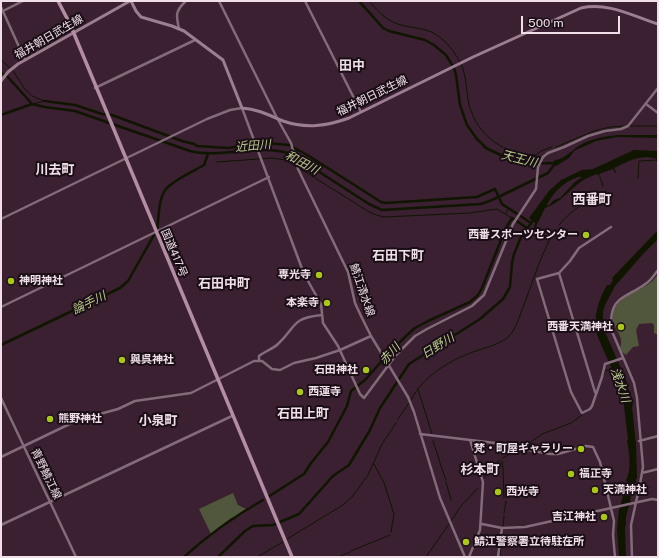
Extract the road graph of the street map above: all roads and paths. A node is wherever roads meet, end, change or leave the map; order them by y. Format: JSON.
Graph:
{"nodes":[{"id":1,"x":23,"y":1,"type":"edge"},
{"id":2,"x":58,"y":1,"type":"edge"},
{"id":3,"x":130,"y":1,"type":"edge"},
{"id":4,"x":186,"y":1,"type":"edge"},
{"id":5,"x":219,"y":1,"type":"edge"},
{"id":6,"x":305,"y":1,"type":"edge"},
{"id":7,"x":1,"y":7,"type":"edge"},
{"id":8,"x":2,"y":11,"type":"edge"},
{"id":9,"x":658,"y":24,"type":"edge"},
{"id":10,"x":179,"y":29,"type":"junction"},
{"id":11,"x":73,"y":33,"type":"junction"},
{"id":12,"x":196,"y":39,"type":"junction"},
{"id":13,"x":25,"y":60,"type":"junction"},
{"id":14,"x":2,"y":79,"type":"edge"},
{"id":15,"x":95,"y":88,"type":"junction"},
{"id":16,"x":658,"y":88,"type":"edge"},
{"id":17,"x":646,"y":104,"type":"junction"},
{"id":18,"x":242,"y":108,"type":"junction"},
{"id":19,"x":361,"y":112,"type":"junction"},
{"id":20,"x":658,"y":113,"type":"edge"},
{"id":21,"x":277,"y":118,"type":"junction"},
{"id":22,"x":125,"y":159,"type":"junction"},
{"id":23,"x":269,"y":177,"type":"junction"},
{"id":24,"x":1,"y":219,"type":"edge"},
{"id":25,"x":611,"y":227,"type":"dead end"},
{"id":26,"x":156,"y":232,"type":"junction"},
{"id":27,"x":658,"y":270,"type":"edge"},
{"id":28,"x":559,"y":273,"type":"junction"},
{"id":29,"x":1,"y":307,"type":"edge"},
{"id":30,"x":322,"y":315,"type":"junction"},
{"id":31,"x":371,"y":336,"type":"junction"},
{"id":32,"x":340,"y":350,"type":"junction"},
{"id":33,"x":622,"y":358,"type":"junction"},
{"id":34,"x":259,"y":360,"type":"junction"},
{"id":35,"x":389,"y":365,"type":"junction"},
{"id":36,"x":217,"y":380,"type":"junction"},
{"id":37,"x":596,"y":393,"type":"junction"},
{"id":38,"x":1,"y":398,"type":"edge"},
{"id":39,"x":232,"y":416,"type":"junction"},
{"id":40,"x":420,"y":434,"type":"junction"},
{"id":41,"x":658,"y":436,"type":"edge"},
{"id":42,"x":470,"y":440,"type":"junction"},
{"id":43,"x":640,"y":441,"type":"junction"},
{"id":44,"x":24,"y":445,"type":"junction"},
{"id":45,"x":1,"y":457,"type":"edge"},
{"id":46,"x":658,"y":469,"type":"edge"},
{"id":47,"x":642,"y":473,"type":"junction"},
{"id":48,"x":658,"y":500,"type":"edge"},
{"id":49,"x":51,"y":502,"type":"junction"},
{"id":50,"x":634,"y":504,"type":"junction"},
{"id":51,"x":611,"y":509,"type":"junction"},
{"id":52,"x":482,"y":524,"type":"junction"},
{"id":53,"x":1,"y":525,"type":"edge"},
{"id":54,"x":502,"y":528,"type":"junction"},
{"id":55,"x":76,"y":557,"type":"edge"},
{"id":56,"x":292,"y":557,"type":"edge"},
{"id":57,"x":465,"y":557,"type":"edge"},
{"id":58,"x":469,"y":557,"type":"edge"},
{"id":59,"x":498,"y":557,"type":"edge"},
{"id":60,"x":615,"y":557,"type":"edge"},
{"id":61,"x":632,"y":557,"type":"edge"}],
"edges":[{"from":1,"to":8,"type":"street"},
{"from":2,"to":11,"type":"highway","name":"国道417号"},
{"from":3,"to":10,"type":"main road","name":"福井朝日武生線"},
{"from":3,"to":11,"type":"main road","name":"福井朝日武生線"},
{"from":4,"to":10,"type":"street"},
{"from":5,"to":21,"type":"street","name":"鯖江清水線"},
{"from":6,"to":19,"type":"street"},
{"from":7,"to":8,"type":"street"},
{"from":8,"to":13,"type":"street"},
{"from":9,"to":19,"type":"main road","name":"福井朝日武生線"},
{"from":10,"to":12,"type":"main road","name":"福井朝日武生線"},
{"from":11,"to":13,"type":"main road","name":"福井朝日武生線"},
{"from":11,"to":15,"type":"highway","name":"国道417号"},
{"from":12,"to":15,"type":"street"},
{"from":12,"to":18,"type":"main road","name":"福井朝日武生線"},
{"from":13,"to":14,"type":"main road","name":"福井朝日武生線"},
{"from":15,"to":22,"type":"highway","name":"国道417号"},
{"from":16,"to":17,"type":"street"},
{"from":17,"to":20,"type":"street"},
{"from":17,"to":35,"type":"street"},
{"from":18,"to":21,"type":"main road","name":"福井朝日武生線"},
{"from":18,"to":22,"type":"street"},
{"from":18,"to":23,"type":"street"},
{"from":19,"to":21,"type":"main road","name":"福井朝日武生線"},
{"from":21,"to":31,"type":"street","name":"鯖江清水線"},
{"from":22,"to":24,"type":"street"},
{"from":22,"to":26,"type":"highway","name":"国道417号"},
{"from":23,"to":26,"type":"street"},
{"from":23,"to":30,"type":"street"},
{"from":25,"to":28,"type":"street"},
{"from":26,"to":29,"type":"street"},
{"from":26,"to":36,"type":"highway","name":"国道417号"},
{"from":27,"to":33,"type":"street"},
{"from":28,"to":37,"type":"street"},
{"from":28,"to":37,"type":"street"},
{"from":30,"to":32,"type":"street"},
{"from":30,"to":34,"type":"street"},
{"from":31,"to":32,"type":"street"},
{"from":31,"to":35,"type":"street","name":"鯖江清水線"},
{"from":32,"to":34,"type":"street"},
{"from":32,"to":35,"type":"street"},
{"from":33,"to":37,"type":"street"},
{"from":33,"to":43,"type":"street"},
{"from":34,"to":36,"type":"street"},
{"from":35,"to":40,"type":"street","name":"鯖江清水線"},
{"from":36,"to":39,"type":"highway","name":"国道417号"},
{"from":36,"to":44,"type":"street"},
{"from":38,"to":44,"type":"street","name":"青野鯖江線"},
{"from":39,"to":49,"type":"street"},
{"from":39,"to":56,"type":"highway","name":"国道417号"},
{"from":40,"to":42,"type":"street"},
{"from":40,"to":57,"type":"street","name":"鯖江清水線"},
{"from":41,"to":43,"type":"street"},
{"from":42,"to":51,"type":"street"},
{"from":42,"to":52,"type":"street"},
{"from":43,"to":47,"type":"street"},
{"from":44,"to":45,"type":"street"},
{"from":44,"to":49,"type":"street","name":"青野鯖江線"},
{"from":46,"to":47,"type":"street"},
{"from":47,"to":50,"type":"street"},
{"from":48,"to":50,"type":"street"},
{"from":49,"to":53,"type":"street"},
{"from":49,"to":55,"type":"street","name":"青野鯖江線"},
{"from":50,"to":51,"type":"street"},
{"from":50,"to":61,"type":"street"},
{"from":51,"to":54,"type":"street"},
{"from":51,"to":60,"type":"street"},
{"from":52,"to":54,"type":"street"},
{"from":52,"to":58,"type":"street"},
{"from":54,"to":59,"type":"street"}]}
